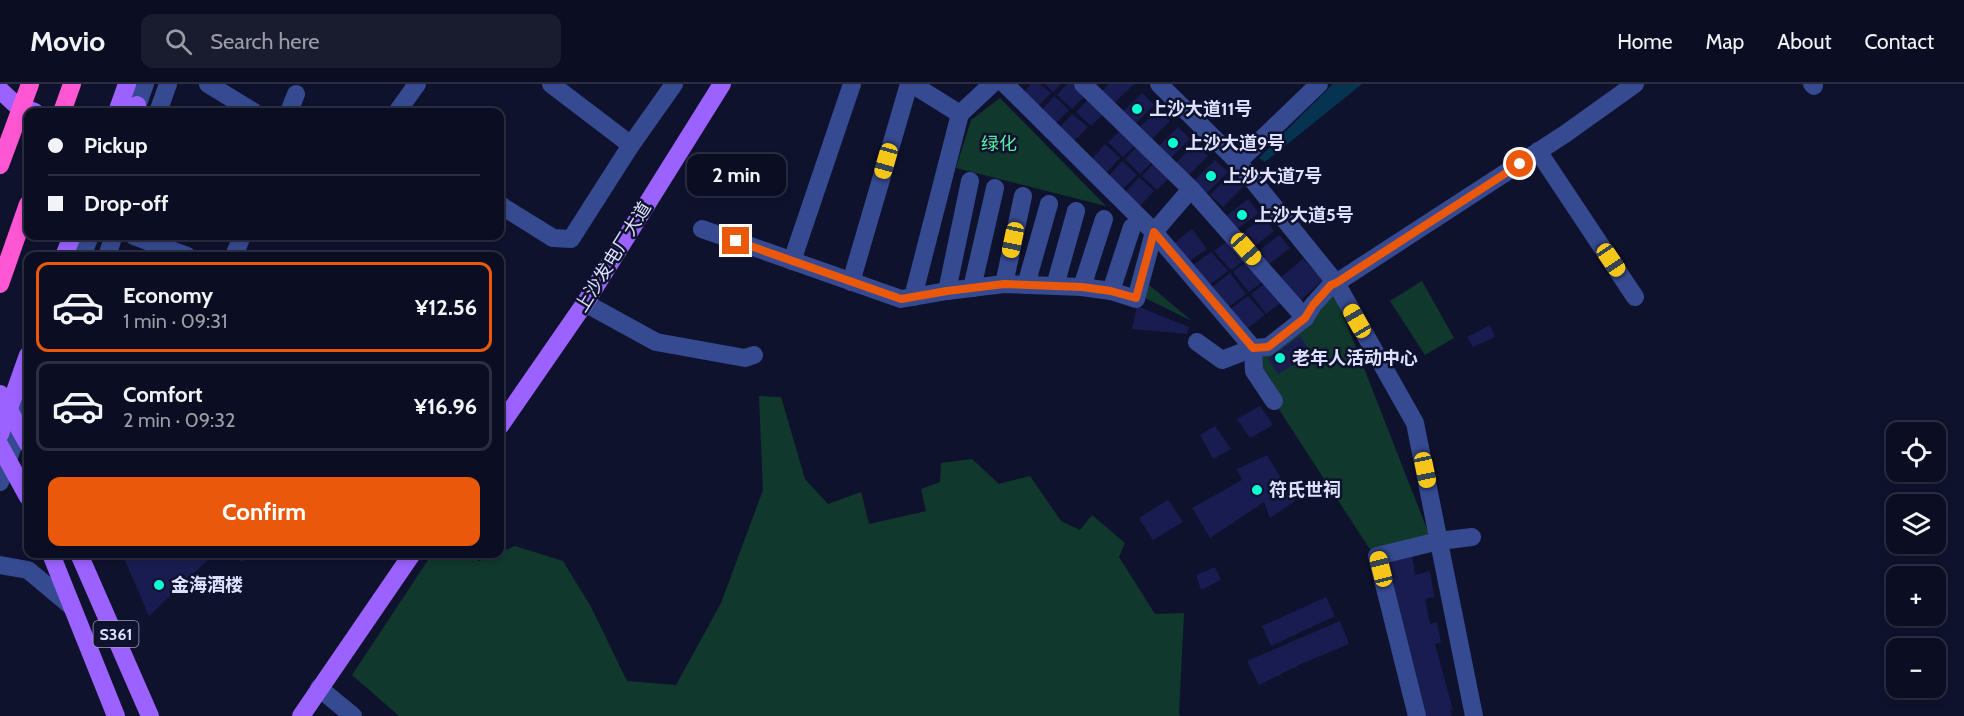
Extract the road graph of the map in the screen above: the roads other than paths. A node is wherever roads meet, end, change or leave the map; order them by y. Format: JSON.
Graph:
{"nodes":[{"id":1,"x":30,"y":84,"type":"edge"},
{"id":2,"x":72,"y":84,"type":"edge"},
{"id":3,"x":127,"y":84,"type":"edge"},
{"id":4,"x":145,"y":84,"type":"edge"},
{"id":5,"x":168,"y":84,"type":"edge"},
{"id":6,"x":208,"y":84,"type":"edge"},
{"id":7,"x":417,"y":84,"type":"edge"},
{"id":8,"x":550,"y":84,"type":"edge"},
{"id":9,"x":674,"y":84,"type":"edge"},
{"id":10,"x":722,"y":84,"type":"edge"},
{"id":11,"x":852,"y":84,"type":"edge"},
{"id":12,"x":910,"y":84,"type":"edge"},
{"id":13,"x":992,"y":84,"type":"edge"},
{"id":14,"x":1005,"y":84,"type":"edge"},
{"id":15,"x":1083,"y":84,"type":"edge"},
{"id":16,"x":1160,"y":84,"type":"edge"},
{"id":17,"x":1319,"y":84,"type":"edge"},
{"id":18,"x":1635,"y":84,"type":"edge"},
{"id":19,"x":0,"y":90,"type":"edge"},
{"id":20,"x":296,"y":94,"type":"dead end"},
{"id":21,"x":24,"y":108,"type":"edge"},
{"id":22,"x":63,"y":108,"type":"edge"},
{"id":23,"x":118,"y":108,"type":"edge"},
{"id":24,"x":134,"y":108,"type":"edge"},
{"id":25,"x":159,"y":108,"type":"edge"},
{"id":26,"x":247,"y":108,"type":"edge"},
{"id":27,"x":291,"y":108,"type":"edge"},
{"id":28,"x":400,"y":108,"type":"edge"},
{"id":29,"x":960,"y":114,"type":"junction"},
{"id":30,"x":631,"y":145,"type":"junction"},
{"id":31,"x":1538,"y":152,"type":"junction"},
{"id":32,"x":1238,"y":162,"type":"junction"},
{"id":33,"x":0,"y":165,"type":"edge"},
{"id":34,"x":970,"y":182,"type":"dead end"},
{"id":35,"x":995,"y":189,"type":"dead end"},
{"id":36,"x":1191,"y":189,"type":"junction"},
{"id":37,"x":1023,"y":196,"type":"dead end"},
{"id":38,"x":1049,"y":204,"type":"dead end"},
{"id":39,"x":504,"y":207,"type":"edge"},
{"id":40,"x":1076,"y":211,"type":"dead end"},
{"id":41,"x":24,"y":215,"type":"edge"},
{"id":42,"x":1104,"y":219,"type":"dead end"},
{"id":43,"x":1132,"y":227,"type":"dead end"},
{"id":44,"x":702,"y":229,"type":"dead end"},
{"id":45,"x":1154,"y":232,"type":"junction"},
{"id":46,"x":145,"y":240,"type":"edge"},
{"id":47,"x":176,"y":252,"type":"edge"},
{"id":48,"x":792,"y":261,"type":"junction"},
{"id":49,"x":851,"y":282,"type":"junction"},
{"id":50,"x":1336,"y":283,"type":"junction"},
{"id":51,"x":0,"y":284,"type":"edge"},
{"id":52,"x":1004,"y":284,"type":"junction"},
{"id":53,"x":1026,"y":285,"type":"junction"},
{"id":54,"x":1055,"y":286,"type":"junction"},
{"id":55,"x":1082,"y":287,"type":"junction"},
{"id":56,"x":972,"y":288,"type":"junction"},
{"id":57,"x":947,"y":291,"type":"junction"},
{"id":58,"x":1111,"y":291,"type":"junction"},
{"id":59,"x":913,"y":297,"type":"junction"},
{"id":60,"x":1635,"y":297,"type":"dead end"},
{"id":61,"x":585,"y":303,"type":"junction"},
{"id":62,"x":1305,"y":318,"type":"junction"},
{"id":63,"x":1197,"y":342,"type":"dead end"},
{"id":64,"x":1253,"y":348,"type":"junction"},
{"id":65,"x":754,"y":355,"type":"dead end"},
{"id":66,"x":24,"y":366,"type":"edge"},
{"id":67,"x":0,"y":394,"type":"edge"},
{"id":68,"x":1274,"y":400,"type":"dead end"},
{"id":69,"x":24,"y":416,"type":"edge"},
{"id":70,"x":504,"y":420,"type":"edge"},
{"id":71,"x":20,"y":428,"type":"junction"},
{"id":72,"x":0,"y":434,"type":"edge"},
{"id":73,"x":24,"y":436,"type":"edge"},
{"id":74,"x":4,"y":453,"type":"edge"},
{"id":75,"x":0,"y":482,"type":"edge"},
{"id":76,"x":24,"y":490,"type":"edge"},
{"id":77,"x":1473,"y":537,"type":"dead end"},
{"id":78,"x":1439,"y":541,"type":"junction"},
{"id":79,"x":53,"y":558,"type":"edge"},
{"id":80,"x":81,"y":558,"type":"edge"},
{"id":81,"x":409,"y":558,"type":"edge"},
{"id":82,"x":0,"y":565,"type":"edge"},
{"id":83,"x":70,"y":604,"type":"junction"},
{"id":84,"x":319,"y":688,"type":"junction"},
{"id":85,"x":116,"y":716,"type":"edge"},
{"id":86,"x":150,"y":716,"type":"edge"},
{"id":87,"x":301,"y":716,"type":"edge"},
{"id":88,"x":354,"y":716,"type":"edge"},
{"id":89,"x":1418,"y":716,"type":"edge"},
{"id":90,"x":1474,"y":716,"type":"edge"}],
"edges":[{"from":1,"to":33,"type":"highway","bridge":true},
{"from":2,"to":22,"type":"highway"},
{"from":3,"to":23,"type":"main road"},
{"from":4,"to":24,"type":"street"},
{"from":5,"to":25,"type":"street"},
{"from":6,"to":26,"type":"street"},
{"from":7,"to":28,"type":"street"},
{"from":8,"to":30,"type":"street"},
{"from":9,"to":30,"type":"street"},
{"from":10,"to":61,"type":"main road","name":"上沙发电厂大道"},
{"from":11,"to":48,"type":"street"},
{"from":12,"to":29,"type":"street"},
{"from":12,"to":49,"type":"street"},
{"from":13,"to":29,"type":"street"},
{"from":14,"to":45,"type":"street"},
{"from":15,"to":36,"type":"street"},
{"from":16,"to":32,"type":"street"},
{"from":17,"to":32,"type":"street"},
{"from":18,"to":31,"type":"street"},
{"from":19,"to":21,"type":"main road"},
{"from":20,"to":27,"type":"street"},
{"from":29,"to":59,"type":"street"},
{"from":30,"to":39,"type":"street"},
{"from":31,"to":50,"type":"street"},
{"from":31,"to":60,"type":"street"},
{"from":32,"to":50,"type":"street"},
{"from":34,"to":57,"type":"street"},
{"from":35,"to":56,"type":"street"},
{"from":36,"to":45,"type":"street"},
{"from":36,"to":62,"type":"street"},
{"from":37,"to":52,"type":"street"},
{"from":38,"to":53,"type":"street"},
{"from":40,"to":54,"type":"street"},
{"from":41,"to":51,"type":"highway"},
{"from":42,"to":55,"type":"street"},
{"from":43,"to":58,"type":"street"},
{"from":44,"to":48,"type":"street"},
{"from":45,"to":58,"type":"street"},
{"from":45,"to":64,"type":"street"},
{"from":46,"to":47,"type":"street"},
{"from":48,"to":49,"type":"street"},
{"from":49,"to":59,"type":"street"},
{"from":50,"to":62,"type":"street"},
{"from":50,"to":78,"type":"street"},
{"from":52,"to":53,"type":"street"},
{"from":52,"to":56,"type":"street"},
{"from":53,"to":54,"type":"street"},
{"from":54,"to":55,"type":"street"},
{"from":55,"to":58,"type":"street"},
{"from":56,"to":57,"type":"street"},
{"from":57,"to":59,"type":"street"},
{"from":61,"to":65,"type":"street"},
{"from":61,"to":70,"type":"main road","name":"上沙发电厂大道"},
{"from":62,"to":64,"type":"street"},
{"from":63,"to":64,"type":"street"},
{"from":64,"to":68,"type":"street"},
{"from":66,"to":72,"type":"main road","bridge":true},
{"from":67,"to":71,"type":"main road"},
{"from":69,"to":71,"type":"street"},
{"from":71,"to":73,"type":"main road"},
{"from":71,"to":74,"type":"street"},
{"from":74,"to":75,"type":"street"},
{"from":74,"to":76,"type":"main road"},
{"from":77,"to":78,"type":"street"},
{"from":78,"to":89,"type":"street"},
{"from":78,"to":90,"type":"street"},
{"from":79,"to":83,"type":"main road","number":"S361"},
{"from":80,"to":86,"type":"main road","number":"S361"},
{"from":81,"to":84,"type":"main road"},
{"from":82,"to":83,"type":"street"},
{"from":83,"to":85,"type":"main road","number":"S361"},
{"from":84,"to":87,"type":"main road"},
{"from":84,"to":88,"type":"street"}]}
